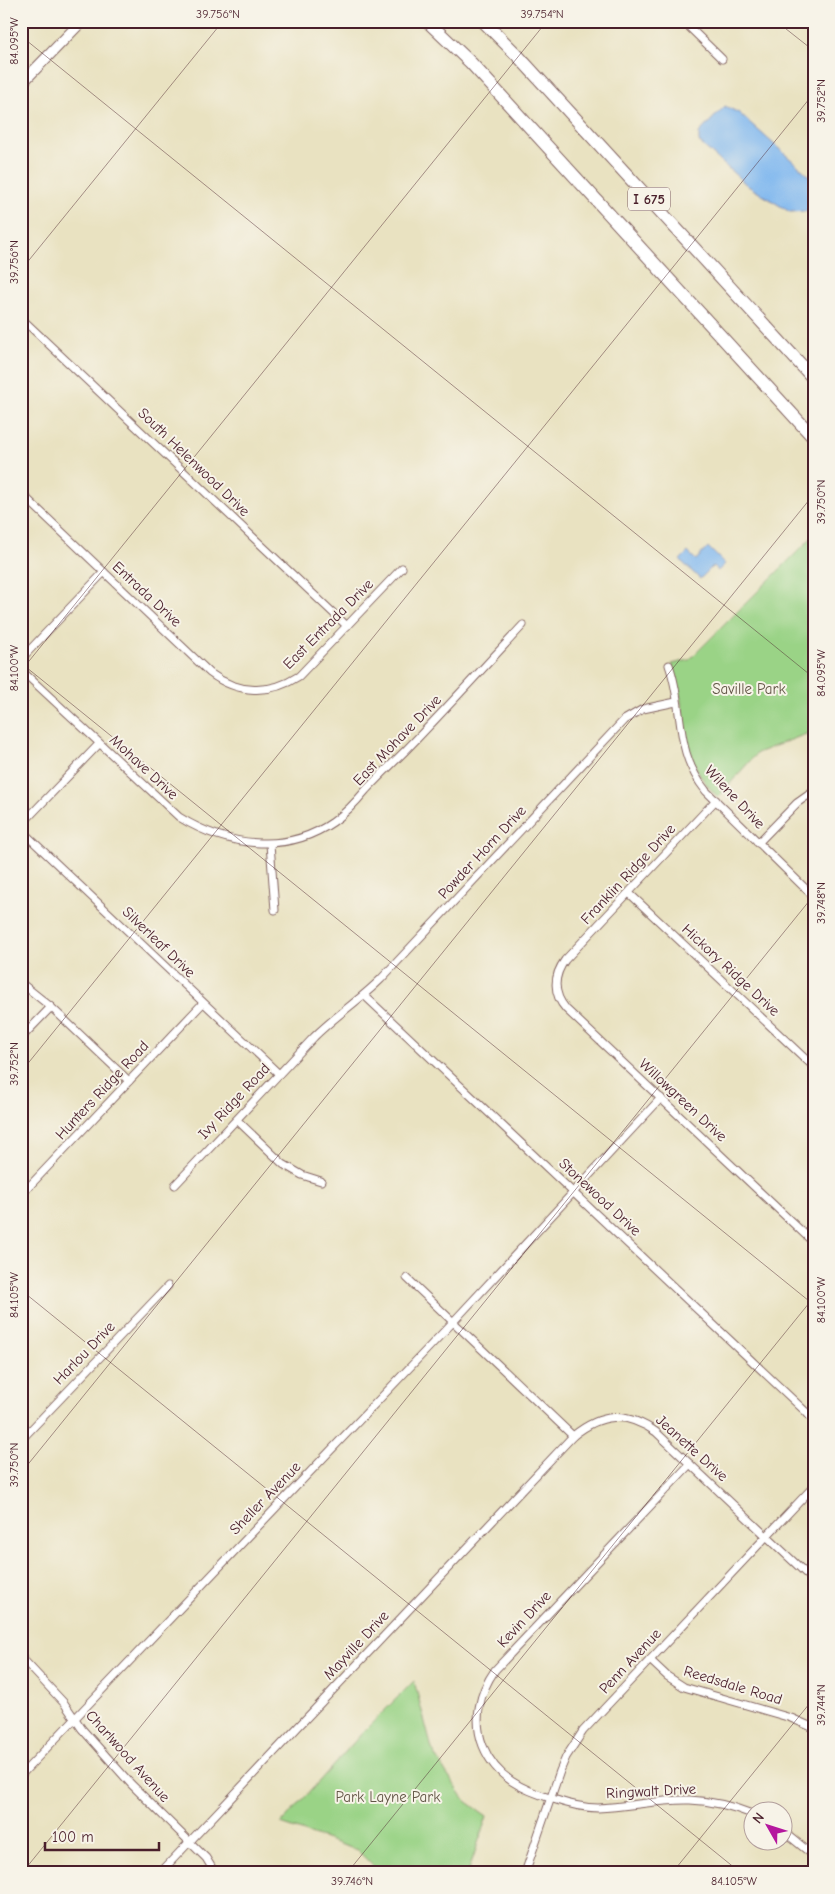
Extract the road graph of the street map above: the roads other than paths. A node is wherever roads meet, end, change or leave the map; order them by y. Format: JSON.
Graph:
{"nodes":[{"id":1,"x":82,"y":21,"type":"edge"},
{"id":2,"x":427,"y":21,"type":"edge"},
{"id":3,"x":483,"y":21,"type":"edge"},
{"id":4,"x":683,"y":21,"type":"edge"},
{"id":5,"x":722,"y":58,"type":"dead end"},
{"id":6,"x":21,"y":84,"type":"edge"},
{"id":7,"x":21,"y":318,"type":"edge"},
{"id":8,"x":814,"y":379,"type":"edge"},
{"id":9,"x":814,"y":438,"type":"edge"},
{"id":10,"x":21,"y":494,"type":"edge"},
{"id":11,"x":402,"y":568,"type":"dead end"},
{"id":12,"x":104,"y":572,"type":"junction"},
{"id":13,"x":523,"y":625,"type":"dead end"},
{"id":14,"x":347,"y":626,"type":"junction"},
{"id":15,"x":21,"y":659,"type":"edge"},
{"id":16,"x":669,"y":665,"type":"dead end"},
{"id":17,"x":21,"y":670,"type":"edge"},
{"id":18,"x":267,"y":689,"type":"joint"},
{"id":19,"x":676,"y":702,"type":"junction"},
{"id":20,"x":99,"y":744,"type":"junction"},
{"id":21,"x":814,"y":791,"type":"edge"},
{"id":22,"x":716,"y":800,"type":"junction"},
{"id":23,"x":21,"y":825,"type":"edge"},
{"id":24,"x":21,"y":830,"type":"edge"},
{"id":25,"x":758,"y":843,"type":"junction"},
{"id":26,"x":270,"y":844,"type":"junction"},
{"id":27,"x":629,"y":893,"type":"junction"},
{"id":28,"x":814,"y":897,"type":"edge"},
{"id":29,"x":275,"y":910,"type":"dead end"},
{"id":30,"x":560,"y":967,"type":"joint"},
{"id":31,"x":21,"y":983,"type":"edge"},
{"id":32,"x":365,"y":996,"type":"junction"},
{"id":33,"x":203,"y":1003,"type":"junction"},
{"id":34,"x":51,"y":1007,"type":"junction"},
{"id":35,"x":314,"y":1037,"type":"joint"},
{"id":36,"x":21,"y":1038,"type":"edge"},
{"id":37,"x":814,"y":1067,"type":"edge"},
{"id":38,"x":279,"y":1074,"type":"junction"},
{"id":39,"x":129,"y":1081,"type":"junction"},
{"id":40,"x":661,"y":1098,"type":"junction"},
{"id":41,"x":237,"y":1120,"type":"junction"},
{"id":42,"x":321,"y":1180,"type":"dead end"},
{"id":43,"x":175,"y":1185,"type":"dead end"},
{"id":44,"x":574,"y":1192,"type":"junction"},
{"id":45,"x":21,"y":1195,"type":"edge"},
{"id":46,"x":814,"y":1243,"type":"edge"},
{"id":47,"x":407,"y":1278,"type":"dead end"},
{"id":48,"x":168,"y":1286,"type":"dead end"},
{"id":49,"x":453,"y":1322,"type":"junction"},
{"id":50,"x":814,"y":1421,"type":"edge"},
{"id":51,"x":573,"y":1436,"type":"junction"},
{"id":52,"x":21,"y":1440,"type":"edge"},
{"id":53,"x":690,"y":1464,"type":"junction"},
{"id":54,"x":814,"y":1486,"type":"edge"},
{"id":55,"x":767,"y":1536,"type":"junction"},
{"id":56,"x":814,"y":1581,"type":"edge"},
{"id":57,"x":21,"y":1657,"type":"edge"},
{"id":58,"x":650,"y":1660,"type":"junction"},
{"id":59,"x":74,"y":1718,"type":"junction"},
{"id":60,"x":814,"y":1728,"type":"edge"},
{"id":61,"x":21,"y":1775,"type":"edge"},
{"id":62,"x":550,"y":1798,"type":"junction"},
{"id":63,"x":742,"y":1811,"type":"edge"},
{"id":64,"x":792,"y":1838,"type":"edge"},
{"id":65,"x":190,"y":1841,"type":"junction"},
{"id":66,"x":814,"y":1856,"type":"edge"},
{"id":67,"x":160,"y":1873,"type":"edge"},
{"id":68,"x":215,"y":1873,"type":"edge"},
{"id":69,"x":525,"y":1873,"type":"edge"}],
"edges":[{"from":1,"to":6,"type":"main road"},
{"from":2,"to":9,"type":"highway","number":"I 675"},
{"from":3,"to":8,"type":"highway","number":"I 675"},
{"from":4,"to":5,"type":"street"},
{"from":7,"to":14,"type":"street","name":"South Helenwood Drive"},
{"from":10,"to":12,"type":"street","name":"Entrada Drive"},
{"from":11,"to":14,"type":"street","name":"East Entrada Drive"},
{"from":12,"to":15,"type":"street"},
{"from":12,"to":18,"type":"street","name":"Entrada Drive"},
{"from":13,"to":26,"type":"street","name":"East Mohave Drive"},
{"from":14,"to":18,"type":"street","name":"East Entrada Drive"},
{"from":16,"to":19,"type":"street","name":"Wilene Drive"},
{"from":17,"to":20,"type":"street","name":"Mohave Drive"},
{"from":19,"to":22,"type":"street","name":"Wilene Drive"},
{"from":19,"to":32,"type":"street","name":"Powder Horn Drive"},
{"from":20,"to":23,"type":"street"},
{"from":20,"to":26,"type":"street","name":"Mohave Drive"},
{"from":21,"to":25,"type":"street"},
{"from":22,"to":25,"type":"street","name":"Wilene Drive"},
{"from":22,"to":27,"type":"street","name":"Franklin Ridge Drive"},
{"from":24,"to":33,"type":"street","name":"Silverleaf Drive"},
{"from":25,"to":28,"type":"street","name":"Wilene Drive"},
{"from":26,"to":29,"type":"street"},
{"from":27,"to":30,"type":"street","name":"Franklin Ridge Drive"},
{"from":27,"to":37,"type":"street","name":"Hickory Ridge Drive"},
{"from":30,"to":40,"type":"street","name":"Willowgreen Drive"},
{"from":31,"to":34,"type":"street"},
{"from":32,"to":35,"type":"street","name":"Powder Horn Drive"},
{"from":32,"to":44,"type":"street","name":"Stonewood Drive"},
{"from":33,"to":38,"type":"street","name":"Silverleaf Drive"},
{"from":33,"to":39,"type":"street","name":"Hunters Ridge Road"},
{"from":34,"to":36,"type":"street"},
{"from":34,"to":39,"type":"street"},
{"from":35,"to":38,"type":"street","name":"Ivy Ridge Road"},
{"from":38,"to":41,"type":"street","name":"Ivy Ridge Road"},
{"from":39,"to":45,"type":"street","name":"Hunters Ridge Road"},
{"from":40,"to":44,"type":"street","name":"Sheller Avenue"},
{"from":40,"to":46,"type":"street","name":"Willowgreen Drive"},
{"from":41,"to":42,"type":"street"},
{"from":41,"to":43,"type":"street","name":"Ivy Ridge Road"},
{"from":44,"to":49,"type":"street","name":"Sheller Avenue"},
{"from":44,"to":50,"type":"street","name":"Stonewood Drive"},
{"from":47,"to":49,"type":"street"},
{"from":48,"to":52,"type":"street","name":"Harlou Drive"},
{"from":49,"to":51,"type":"street"},
{"from":49,"to":59,"type":"street","name":"Sheller Avenue"},
{"from":51,"to":53,"type":"street","name":"Jeanette Drive"},
{"from":51,"to":65,"type":"street","name":"Mayville Drive"},
{"from":53,"to":55,"type":"street","name":"Jeanette Drive"},
{"from":53,"to":62,"type":"street","name":"Kevin Drive"},
{"from":54,"to":55,"type":"street","name":"Penn Avenue"},
{"from":55,"to":56,"type":"street","name":"Jeanette Drive"},
{"from":55,"to":58,"type":"street","name":"Penn Avenue"},
{"from":57,"to":59,"type":"street","name":"Charlwood Avenue"},
{"from":58,"to":60,"type":"street","name":"Reedsdale Road"},
{"from":58,"to":62,"type":"street","name":"Penn Avenue"},
{"from":59,"to":61,"type":"street","name":"Sheller Avenue"},
{"from":59,"to":65,"type":"street","name":"Charlwood Avenue"},
{"from":62,"to":63,"type":"street","name":"Ringwalt Drive"},
{"from":62,"to":69,"type":"street","name":"Penn Avenue"},
{"from":64,"to":66,"type":"street"},
{"from":65,"to":67,"type":"street","name":"Mayville Drive"},
{"from":65,"to":68,"type":"street","name":"Charlwood Avenue"}]}
